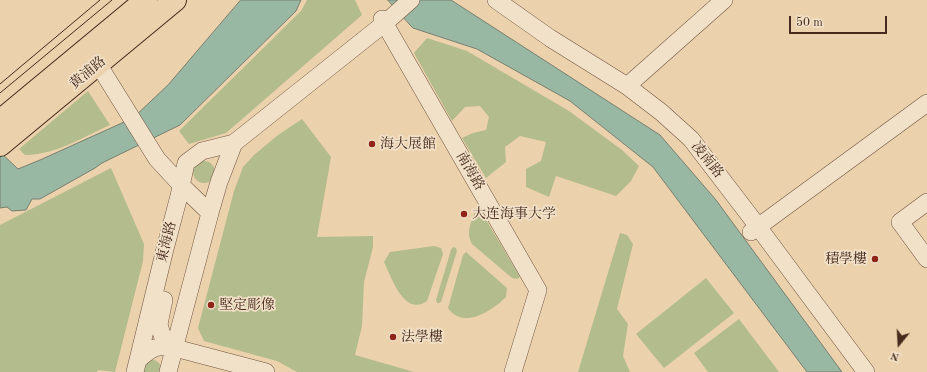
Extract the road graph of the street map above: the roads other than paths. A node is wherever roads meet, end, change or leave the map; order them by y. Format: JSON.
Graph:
{"nodes":[{"id":1,"x":146,"y":0,"type":"edge"},
{"id":2,"x":175,"y":0,"type":"edge"},
{"id":3,"x":411,"y":0,"type":"edge"},
{"id":4,"x":496,"y":0,"type":"edge"},
{"id":5,"x":724,"y":0,"type":"edge"},
{"id":6,"x":387,"y":19,"type":"junction"},
{"id":7,"x":98,"y":64,"type":"junction"},
{"id":8,"x":627,"y":86,"type":"junction"},
{"id":9,"x":927,"y":103,"type":"edge"},
{"id":10,"x":0,"y":121,"type":"edge"},
{"id":11,"x":234,"y":143,"type":"junction"},
{"id":12,"x":2,"y":144,"type":"edge"},
{"id":13,"x":181,"y":185,"type":"junction"},
{"id":14,"x":927,"y":202,"type":"edge"},
{"id":15,"x":210,"y":213,"type":"junction"},
{"id":16,"x":755,"y":229,"type":"junction"},
{"id":17,"x":165,"y":249,"type":"junction"},
{"id":18,"x":927,"y":259,"type":"edge"},
{"id":19,"x":175,"y":348,"type":"junction"},
{"id":20,"x":137,"y":366,"type":"edge"},
{"id":21,"x":168,"y":372,"type":"edge"},
{"id":22,"x":266,"y":372,"type":"edge"},
{"id":23,"x":512,"y":372,"type":"edge"},
{"id":24,"x":866,"y":372,"type":"edge"}],
"edges":[{"from":1,"to":10,"type":"highway","name":"黄浦路"},
{"from":2,"to":7,"type":"highway","name":"黄浦路"},
{"from":3,"to":6,"type":"street"},
{"from":4,"to":8,"type":"street","name":"凌南路"},
{"from":5,"to":8,"type":"street"},
{"from":6,"to":11,"type":"street"},
{"from":6,"to":23,"type":"street","name":"南海路"},
{"from":7,"to":12,"type":"highway","name":"黄浦路"},
{"from":7,"to":13,"type":"street"},
{"from":8,"to":16,"type":"street","name":"凌南路"},
{"from":9,"to":16,"type":"street"},
{"from":11,"to":13,"type":"street","name":"東海路"},
{"from":11,"to":15,"type":"street"},
{"from":13,"to":15,"type":"street"},
{"from":13,"to":17,"type":"street","name":"東海路"},
{"from":14,"to":18,"type":"street"},
{"from":15,"to":19,"type":"street"},
{"from":16,"to":24,"type":"street","name":"凌南路"},
{"from":17,"to":19,"type":"street"},
{"from":17,"to":20,"type":"street","name":"東海路"},
{"from":19,"to":20,"type":"street"},
{"from":19,"to":21,"type":"street"},
{"from":19,"to":22,"type":"street"}]}
